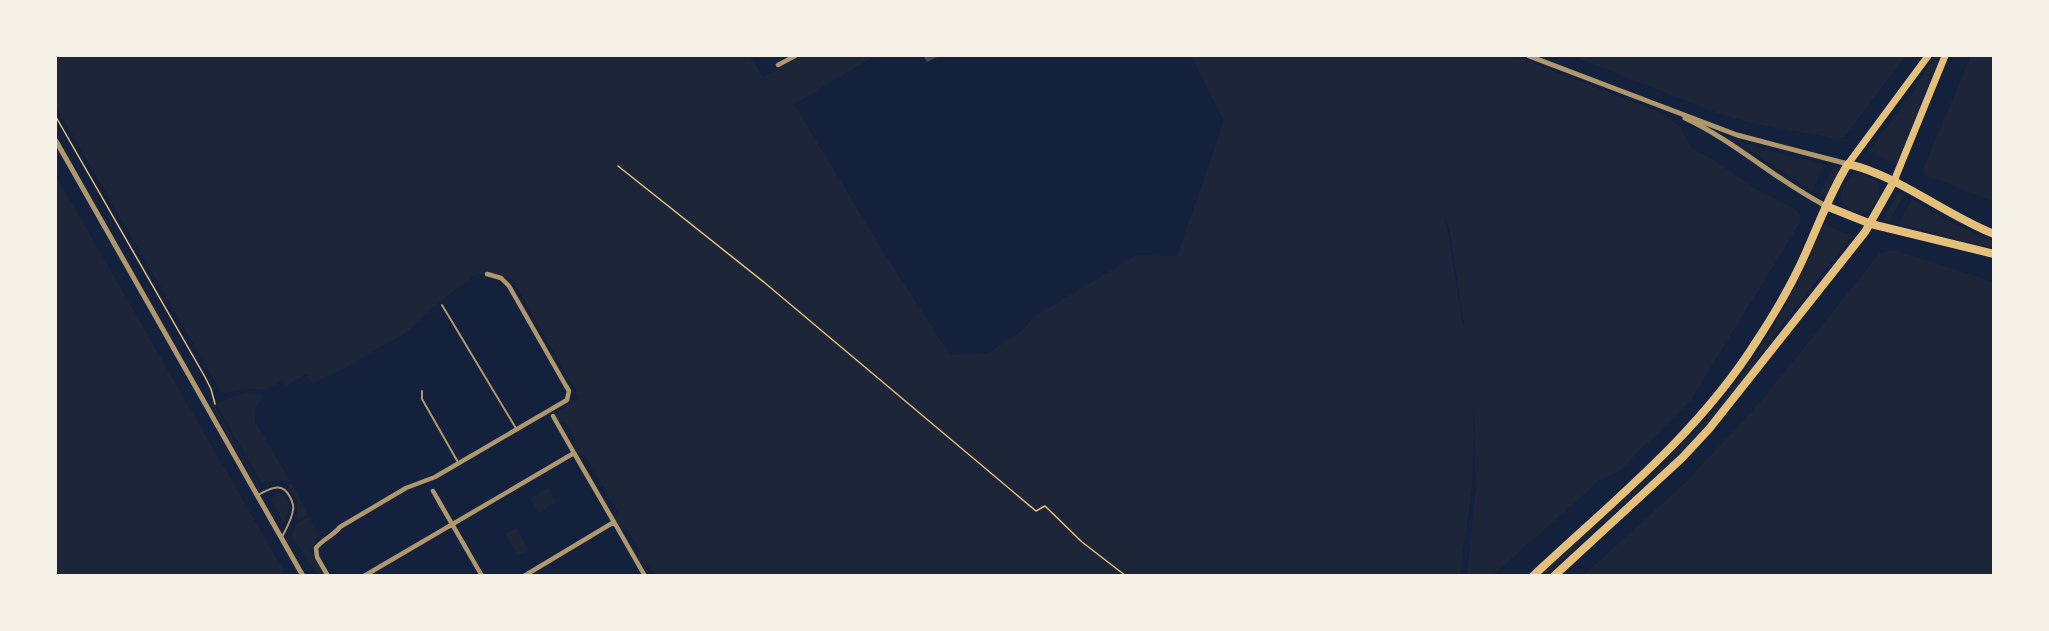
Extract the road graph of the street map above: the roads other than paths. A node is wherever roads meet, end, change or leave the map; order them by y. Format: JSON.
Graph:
{"nodes":[{"id":1,"x":795,"y":56,"type":"edge"},
{"id":2,"x":1529,"y":56,"type":"edge"},
{"id":3,"x":1928,"y":56,"type":"edge"},
{"id":4,"x":1944,"y":56,"type":"edge"},
{"id":5,"x":778,"y":65,"type":"dead end"},
{"id":6,"x":1659,"y":107,"type":"junction"},
{"id":7,"x":56,"y":141,"type":"edge"},
{"id":8,"x":1848,"y":164,"type":"junction"},
{"id":9,"x":1894,"y":181,"type":"junction"},
{"id":10,"x":1826,"y":206,"type":"junction"},
{"id":11,"x":1871,"y":224,"type":"junction"},
{"id":12,"x":1994,"y":234,"type":"edge"},
{"id":13,"x":1994,"y":254,"type":"edge"},
{"id":14,"x":487,"y":274,"type":"dead end"},
{"id":15,"x":442,"y":305,"type":"dead end"},
{"id":16,"x":422,"y":390,"type":"dead end"},
{"id":17,"x":553,"y":416,"type":"dead end"},
{"id":18,"x":517,"y":430,"type":"junction"},
{"id":19,"x":574,"y":453,"type":"junction"},
{"id":20,"x":459,"y":464,"type":"junction"},
{"id":21,"x":433,"y":491,"type":"dead end"},
{"id":22,"x":258,"y":495,"type":"junction"},
{"id":23,"x":614,"y":522,"type":"junction"},
{"id":24,"x":452,"y":525,"type":"junction"},
{"id":25,"x":282,"y":537,"type":"junction"},
{"id":26,"x":365,"y":575,"type":"edge"},
{"id":27,"x":303,"y":576,"type":"edge"},
{"id":28,"x":328,"y":576,"type":"edge"},
{"id":29,"x":482,"y":576,"type":"edge"},
{"id":30,"x":524,"y":576,"type":"edge"},
{"id":31,"x":645,"y":576,"type":"edge"},
{"id":32,"x":1533,"y":576,"type":"edge"},
{"id":33,"x":1554,"y":576,"type":"edge"}],
"edges":[{"from":1,"to":5,"type":"street"},
{"from":2,"to":6,"type":"street"},
{"from":3,"to":8,"type":"main road"},
{"from":4,"to":9,"type":"main road"},
{"from":6,"to":8,"type":"street"},
{"from":6,"to":10,"type":"street"},
{"from":7,"to":22,"type":"street"},
{"from":8,"to":9,"type":"highway"},
{"from":8,"to":10,"type":"highway"},
{"from":9,"to":11,"type":"highway"},
{"from":9,"to":12,"type":"highway"},
{"from":10,"to":11,"type":"highway"},
{"from":10,"to":32,"type":"highway"},
{"from":11,"to":13,"type":"highway"},
{"from":11,"to":33,"type":"highway"},
{"from":14,"to":18,"type":"street"},
{"from":15,"to":18,"type":"lane"},
{"from":16,"to":20,"type":"lane"},
{"from":17,"to":19,"type":"street"},
{"from":18,"to":20,"type":"street"},
{"from":19,"to":23,"type":"street"},
{"from":19,"to":24,"type":"street"},
{"from":20,"to":28,"type":"street"},
{"from":21,"to":24,"type":"street"},
{"from":22,"to":25,"type":"street"},
{"from":22,"to":25,"type":"lane"},
{"from":23,"to":30,"type":"street"},
{"from":23,"to":31,"type":"street"},
{"from":24,"to":26,"type":"street"},
{"from":24,"to":29,"type":"street"},
{"from":25,"to":27,"type":"street"}]}
